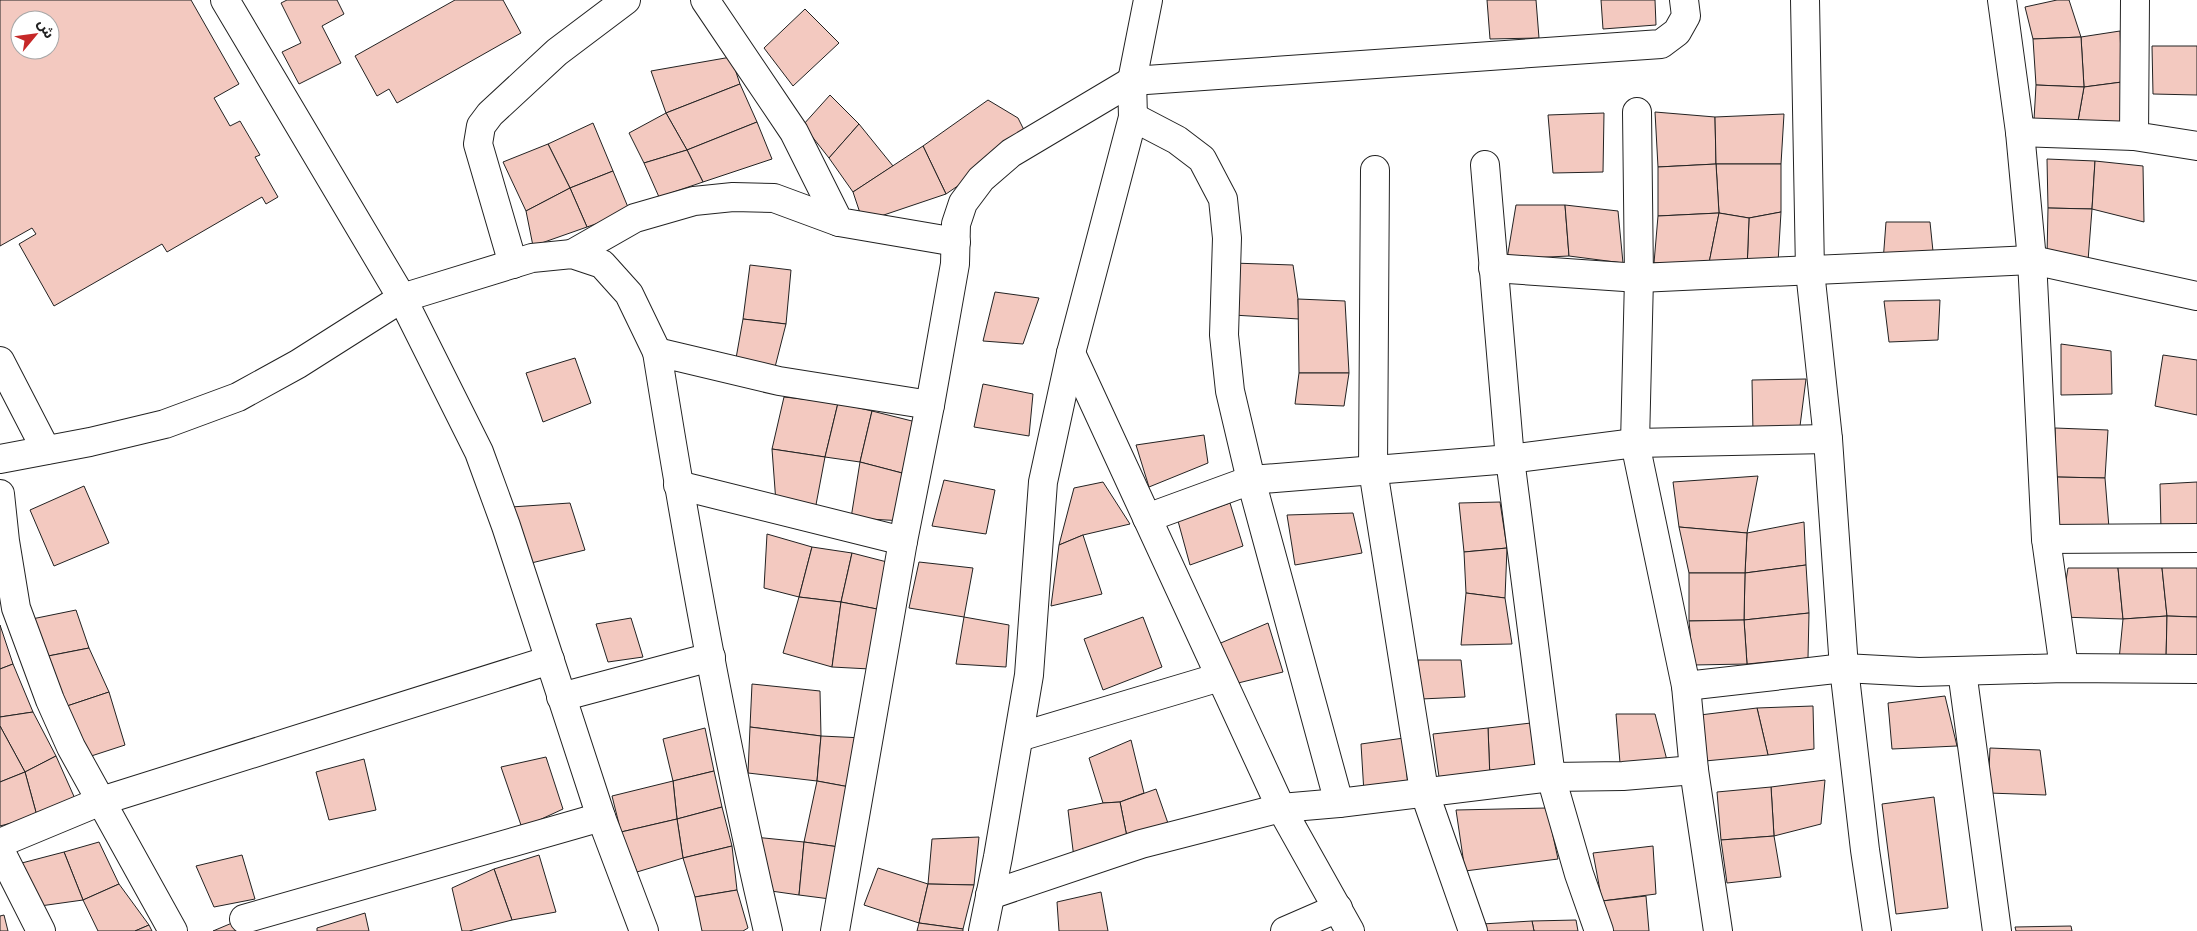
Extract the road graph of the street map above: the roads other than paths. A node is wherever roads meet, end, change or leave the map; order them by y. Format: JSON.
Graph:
{"nodes":[{"id":1,"x":225,"y":0,"type":"edge"},
{"id":2,"x":626,"y":0,"type":"edge"},
{"id":3,"x":705,"y":0,"type":"edge"},
{"id":4,"x":1684,"y":0,"type":"edge"},
{"id":5,"x":1806,"y":0,"type":"edge"},
{"id":6,"x":2002,"y":0,"type":"edge"},
{"id":7,"x":2134,"y":0,"type":"edge"},
{"id":8,"x":1144,"y":2,"type":"edge"},
{"id":9,"x":1132,"y":81,"type":"junction"},
{"id":10,"x":1637,"y":112,"type":"dead end"},
{"id":11,"x":1133,"y":116,"type":"junction"},
{"id":12,"x":2020,"y":132,"type":"junction"},
{"id":13,"x":2134,"y":136,"type":"junction"},
{"id":14,"x":2197,"y":146,"type":"edge"},
{"id":15,"x":1485,"y":165,"type":"dead end"},
{"id":16,"x":1375,"y":170,"type":"dead end"},
{"id":17,"x":839,"y":222,"type":"junction"},
{"id":18,"x":956,"y":242,"type":"junction"},
{"id":19,"x":572,"y":254,"type":"junction"},
{"id":20,"x":2032,"y":260,"type":"junction"},
{"id":21,"x":512,"y":264,"type":"junction"},
{"id":22,"x":1493,"y":268,"type":"junction"},
{"id":23,"x":1810,"y":271,"type":"junction"},
{"id":24,"x":1639,"y":278,"type":"junction"},
{"id":25,"x":2197,"y":296,"type":"edge"},
{"id":26,"x":402,"y":298,"type":"junction"},
{"id":27,"x":657,"y":352,"type":"junction"},
{"id":28,"x":1071,"y":353,"type":"junction"},
{"id":29,"x":0,"y":361,"type":"edge"},
{"id":30,"x":930,"y":405,"type":"junction"},
{"id":31,"x":1828,"y":439,"type":"junction"},
{"id":32,"x":1635,"y":443,"type":"junction"},
{"id":33,"x":46,"y":450,"type":"junction"},
{"id":34,"x":0,"y":459,"type":"edge"},
{"id":35,"x":1510,"y":459,"type":"junction"},
{"id":36,"x":1373,"y":470,"type":"junction"},
{"id":37,"x":1251,"y":480,"type":"junction"},
{"id":38,"x":678,"y":485,"type":"junction"},
{"id":39,"x":0,"y":494,"type":"edge"},
{"id":40,"x":1147,"y":518,"type":"junction"},
{"id":41,"x":2197,"y":538,"type":"edge"},
{"id":42,"x":2046,"y":539,"type":"junction"},
{"id":43,"x":903,"y":541,"type":"junction"},
{"id":44,"x":711,"y":657,"type":"junction"},
{"id":45,"x":550,"y":660,"type":"junction"},
{"id":46,"x":1844,"y":668,"type":"junction"},
{"id":47,"x":2064,"y":668,"type":"junction"},
{"id":48,"x":2197,"y":668,"type":"edge"},
{"id":49,"x":1962,"y":671,"type":"junction"},
{"id":50,"x":1220,"y":677,"type":"junction"},
{"id":51,"x":1686,"y":686,"type":"junction"},
{"id":52,"x":561,"y":696,"type":"junction"},
{"id":53,"x":1019,"y":737,"type":"junction"},
{"id":54,"x":1694,"y":770,"type":"junction"},
{"id":55,"x":1551,"y":777,"type":"junction"},
{"id":56,"x":1424,"y":791,"type":"junction"},
{"id":57,"x":101,"y":801,"type":"junction"},
{"id":58,"x":1339,"y":803,"type":"junction"},
{"id":59,"x":1281,"y":808,"type":"junction"},
{"id":60,"x":601,"y":817,"type":"junction"},
{"id":61,"x":0,"y":843,"type":"edge"},
{"id":62,"x":0,"y":850,"type":"edge"},
{"id":63,"x":990,"y":895,"type":"junction"},
{"id":64,"x":244,"y":918,"type":"dead end"},
{"id":65,"x":1344,"y":919,"type":"edge"},
{"id":66,"x":41,"y":931,"type":"edge"},
{"id":67,"x":173,"y":931,"type":"edge"},
{"id":68,"x":643,"y":931,"type":"edge"},
{"id":69,"x":768,"y":931,"type":"edge"},
{"id":70,"x":835,"y":931,"type":"edge"},
{"id":71,"x":983,"y":931,"type":"edge"},
{"id":72,"x":1285,"y":931,"type":"edge"},
{"id":73,"x":1473,"y":931,"type":"edge"},
{"id":74,"x":1599,"y":931,"type":"edge"},
{"id":75,"x":1718,"y":931,"type":"edge"},
{"id":76,"x":1877,"y":931,"type":"edge"},
{"id":77,"x":1997,"y":931,"type":"edge"}],
"edges":[{"from":1,"to":26,"type":"street"},
{"from":2,"to":21,"type":"street"},
{"from":3,"to":17,"type":"street"},
{"from":4,"to":9,"type":"street"},
{"from":5,"to":23,"type":"street"},
{"from":6,"to":12,"type":"street"},
{"from":7,"to":13,"type":"street"},
{"from":8,"to":9,"type":"street"},
{"from":9,"to":11,"type":"street"},
{"from":9,"to":18,"type":"street"},
{"from":10,"to":24,"type":"street"},
{"from":11,"to":28,"type":"street"},
{"from":11,"to":37,"type":"street"},
{"from":12,"to":13,"type":"street"},
{"from":12,"to":20,"type":"street"},
{"from":13,"to":14,"type":"street"},
{"from":15,"to":22,"type":"street"},
{"from":16,"to":36,"type":"street"},
{"from":17,"to":18,"type":"street"},
{"from":17,"to":19,"type":"street"},
{"from":18,"to":30,"type":"street"},
{"from":19,"to":21,"type":"street"},
{"from":19,"to":27,"type":"street"},
{"from":20,"to":23,"type":"street"},
{"from":20,"to":25,"type":"street"},
{"from":20,"to":42,"type":"street"},
{"from":21,"to":26,"type":"street"},
{"from":22,"to":24,"type":"street"},
{"from":22,"to":35,"type":"street"},
{"from":23,"to":24,"type":"street"},
{"from":23,"to":31,"type":"street"},
{"from":24,"to":32,"type":"street"},
{"from":26,"to":33,"type":"street"},
{"from":26,"to":45,"type":"street"},
{"from":27,"to":30,"type":"street"},
{"from":27,"to":38,"type":"street"},
{"from":28,"to":40,"type":"street"},
{"from":28,"to":53,"type":"street"},
{"from":29,"to":33,"type":"street"},
{"from":30,"to":43,"type":"street"},
{"from":31,"to":32,"type":"street"},
{"from":31,"to":46,"type":"street"},
{"from":32,"to":35,"type":"street"},
{"from":32,"to":51,"type":"street"},
{"from":33,"to":34,"type":"street"},
{"from":35,"to":36,"type":"street"},
{"from":35,"to":55,"type":"street"},
{"from":36,"to":37,"type":"street"},
{"from":36,"to":56,"type":"street"},
{"from":37,"to":40,"type":"street"},
{"from":37,"to":58,"type":"street"},
{"from":38,"to":43,"type":"street"},
{"from":38,"to":44,"type":"street"},
{"from":39,"to":57,"type":"street"},
{"from":40,"to":50,"type":"street"},
{"from":41,"to":42,"type":"street"},
{"from":42,"to":47,"type":"street"},
{"from":43,"to":70,"type":"street"},
{"from":44,"to":52,"type":"street"},
{"from":44,"to":69,"type":"street"},
{"from":45,"to":52,"type":"street"},
{"from":45,"to":57,"type":"street"},
{"from":46,"to":49,"type":"street"},
{"from":46,"to":51,"type":"street"},
{"from":46,"to":76,"type":"street"},
{"from":47,"to":48,"type":"street"},
{"from":47,"to":49,"type":"street"},
{"from":49,"to":77,"type":"street"},
{"from":50,"to":53,"type":"street"},
{"from":50,"to":59,"type":"street"},
{"from":51,"to":54,"type":"street"},
{"from":52,"to":60,"type":"street"},
{"from":53,"to":63,"type":"street"},
{"from":54,"to":55,"type":"street"},
{"from":54,"to":75,"type":"street"},
{"from":55,"to":56,"type":"street"},
{"from":55,"to":74,"type":"street"},
{"from":56,"to":58,"type":"street"},
{"from":56,"to":73,"type":"street"},
{"from":57,"to":61,"type":"street"},
{"from":57,"to":67,"type":"street"},
{"from":58,"to":59,"type":"street"},
{"from":59,"to":63,"type":"street"},
{"from":59,"to":65,"type":"street"},
{"from":60,"to":64,"type":"street"},
{"from":60,"to":68,"type":"street"},
{"from":62,"to":66,"type":"street"},
{"from":63,"to":71,"type":"street"},
{"from":65,"to":72,"type":"street"}]}
